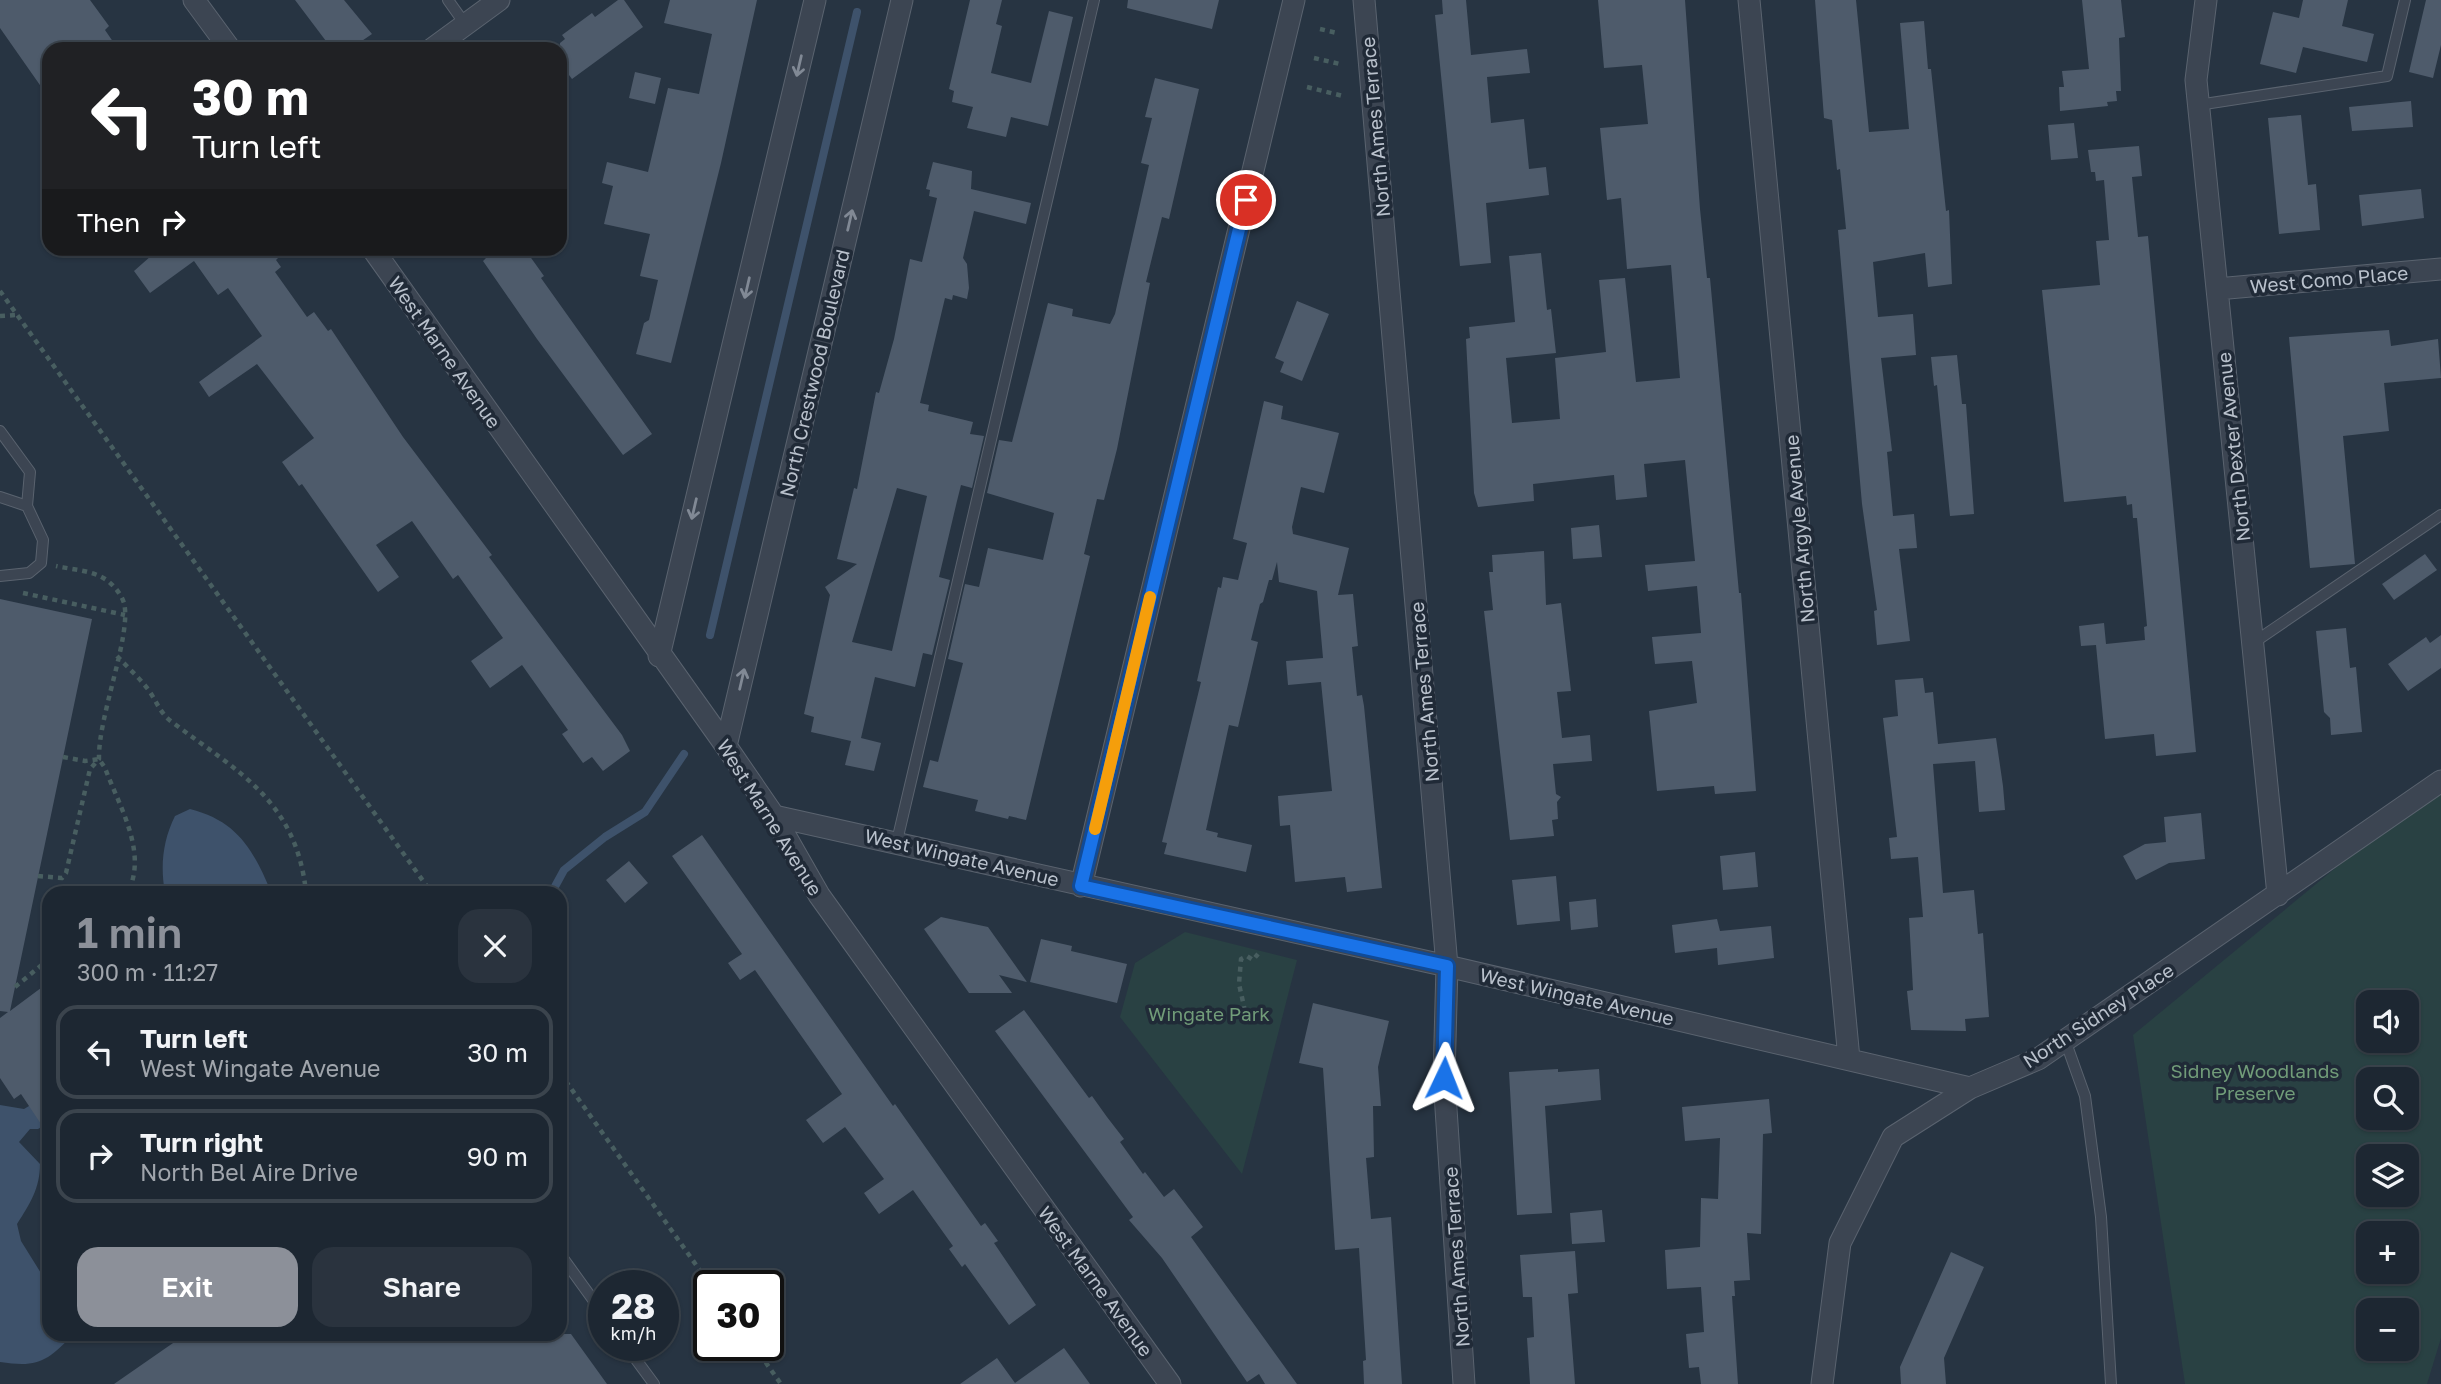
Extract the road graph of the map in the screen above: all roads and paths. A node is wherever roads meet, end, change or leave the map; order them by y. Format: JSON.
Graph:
{"nodes":[{"id":1,"x":194,"y":0,"type":"edge"},
{"id":2,"x":448,"y":0,"type":"edge"},
{"id":3,"x":499,"y":0,"type":"edge"},
{"id":4,"x":815,"y":0,"type":"edge"},
{"id":5,"x":902,"y":0,"type":"edge"},
{"id":6,"x":1094,"y":0,"type":"edge"},
{"id":7,"x":1294,"y":0,"type":"edge"},
{"id":8,"x":1364,"y":0,"type":"edge"},
{"id":9,"x":1749,"y":0,"type":"edge"},
{"id":10,"x":2206,"y":0,"type":"edge"},
{"id":11,"x":2405,"y":0,"type":"edge"},
{"id":12,"x":465,"y":24,"type":"junction"},
{"id":13,"x":1320,"y":29,"type":"dead end"},
{"id":14,"x":1337,"y":33,"type":"dead end"},
{"id":15,"x":225,"y":42,"type":"edge"},
{"id":16,"x":441,"y":42,"type":"edge"},
{"id":17,"x":1314,"y":58,"type":"dead end"},
{"id":18,"x":1340,"y":64,"type":"dead end"},
{"id":19,"x":1307,"y":87,"type":"dead end"},
{"id":20,"x":1343,"y":96,"type":"dead end"},
{"id":21,"x":2198,"y":105,"type":"junction"},
{"id":22,"x":378,"y":256,"type":"edge"},
{"id":23,"x":2441,"y":269,"type":"edge"},
{"id":24,"x":2217,"y":289,"type":"junction"},
{"id":25,"x":0,"y":291,"type":"edge"},
{"id":26,"x":17,"y":315,"type":"junction"},
{"id":27,"x":0,"y":316,"type":"edge"},
{"id":28,"x":0,"y":431,"type":"edge"},
{"id":29,"x":0,"y":497,"type":"edge"},
{"id":30,"x":27,"y":506,"type":"junction"},
{"id":31,"x":2441,"y":515,"type":"edge"},
{"id":32,"x":41,"y":563,"type":"junction"},
{"id":33,"x":0,"y":576,"type":"edge"},
{"id":34,"x":12,"y":591,"type":"dead end"},
{"id":35,"x":125,"y":615,"type":"junction"},
{"id":36,"x":2253,"y":643,"type":"junction"},
{"id":37,"x":117,"y":656,"type":"junction"},
{"id":38,"x":659,"y":656,"type":"junction"},
{"id":39,"x":726,"y":746,"type":"junction"},
{"id":40,"x":63,"y":757,"type":"dead end"},
{"id":41,"x":99,"y":759,"type":"junction"},
{"id":42,"x":2441,"y":781,"type":"edge"},
{"id":43,"x":774,"y":816,"type":"junction"},
{"id":44,"x":897,"y":841,"type":"junction"},
{"id":45,"x":38,"y":876,"type":"dead end"},
{"id":46,"x":130,"y":886,"type":"edge"},
{"id":47,"x":305,"y":886,"type":"edge"},
{"id":48,"x":427,"y":886,"type":"edge"},
{"id":49,"x":1081,"y":886,"type":"junction"},
{"id":50,"x":2278,"y":895,"type":"junction"},
{"id":51,"x":1258,"y":954,"type":"dead end"},
{"id":52,"x":42,"y":965,"type":"edge"},
{"id":53,"x":1447,"y":966,"type":"junction"},
{"id":54,"x":15,"y":987,"type":"dead end"},
{"id":55,"x":1245,"y":1011,"type":"dead end"},
{"id":56,"x":2065,"y":1040,"type":"junction"},
{"id":57,"x":1849,"y":1059,"type":"junction"},
{"id":58,"x":567,"y":1083,"type":"edge"},
{"id":59,"x":1970,"y":1088,"type":"junction"},
{"id":60,"x":567,"y":1264,"type":"edge"},
{"id":61,"x":700,"y":1270,"type":"edge"},
{"id":62,"x":588,"y":1293,"type":"edge"},
{"id":63,"x":637,"y":1361,"type":"edge"},
{"id":64,"x":765,"y":1361,"type":"edge"},
{"id":65,"x":654,"y":1384,"type":"edge"},
{"id":66,"x":781,"y":1384,"type":"edge"},
{"id":67,"x":1170,"y":1384,"type":"edge"},
{"id":68,"x":1464,"y":1384,"type":"edge"},
{"id":69,"x":1822,"y":1384,"type":"edge"},
{"id":70,"x":2111,"y":1384,"type":"edge"}],
"edges":[{"from":1,"to":15,"type":"street"},
{"from":2,"to":12,"type":"lane"},
{"from":3,"to":12,"type":"street"},
{"from":4,"to":38,"type":"street","one_way":true},
{"from":39,"to":5,"type":"street","name":"North Crestwood Boulevard","one_way":true},
{"from":6,"to":44,"type":"lane"},
{"from":7,"to":49,"type":"street"},
{"from":8,"to":53,"type":"street","name":"North Ames Terrace"},
{"from":9,"to":57,"type":"street","name":"North Argyle Avenue"},
{"from":10,"to":21,"type":"street","name":"North Dexter Avenue"},
{"from":11,"to":21,"type":"lane"},
{"from":12,"to":16,"type":"street"},
{"from":13,"to":14,"type":"path"},
{"from":17,"to":18,"type":"path"},
{"from":19,"to":20,"type":"path"},
{"from":21,"to":24,"type":"street","name":"North Dexter Avenue"},
{"from":22,"to":38,"type":"street","name":"West Marne Avenue"},
{"from":23,"to":24,"type":"street","name":"West Como Place"},
{"from":24,"to":36,"type":"street","name":"North Dexter Avenue"},
{"from":25,"to":26,"type":"path"},
{"from":26,"to":27,"type":"path"},
{"from":26,"to":48,"type":"path"},
{"from":28,"to":30,"type":"lane"},
{"from":29,"to":30,"type":"lane"},
{"from":30,"to":32,"type":"lane"},
{"from":31,"to":36,"type":"lane"},
{"from":32,"to":33,"type":"lane"},
{"from":32,"to":35,"type":"path"},
{"from":34,"to":35,"type":"path"},
{"from":35,"to":37,"type":"path"},
{"from":36,"to":50,"type":"street","name":"North Dexter Avenue"},
{"from":37,"to":41,"type":"path"},
{"from":37,"to":47,"type":"path"},
{"from":38,"to":39,"type":"street","name":"West Marne Avenue"},
{"from":39,"to":43,"type":"street","name":"West Marne Avenue"},
{"from":40,"to":41,"type":"path"},
{"from":41,"to":45,"type":"path"},
{"from":41,"to":46,"type":"path"},
{"from":42,"to":50,"type":"street","name":"North Sidney Place"},
{"from":43,"to":44,"type":"street","name":"West Wingate Avenue"},
{"from":43,"to":67,"type":"street","name":"West Marne Avenue"},
{"from":44,"to":49,"type":"street","name":"West Wingate Avenue"},
{"from":49,"to":53,"type":"street","name":"West Wingate Avenue"},
{"from":50,"to":56,"type":"street","name":"North Sidney Place"},
{"from":51,"to":55,"type":"path"},
{"from":52,"to":54,"type":"path"},
{"from":53,"to":57,"type":"street","name":"West Wingate Avenue"},
{"from":53,"to":68,"type":"street","name":"North Ames Terrace"},
{"from":56,"to":59,"type":"street","name":"North Sidney Place"},
{"from":56,"to":70,"type":"lane"},
{"from":57,"to":59,"type":"street","name":"West Wingate Avenue"},
{"from":58,"to":61,"type":"path"},
{"from":59,"to":69,"type":"street","name":"North Sidney Place"},
{"from":60,"to":62,"type":"lane"},
{"from":63,"to":65,"type":"lane"},
{"from":64,"to":66,"type":"path"}]}
